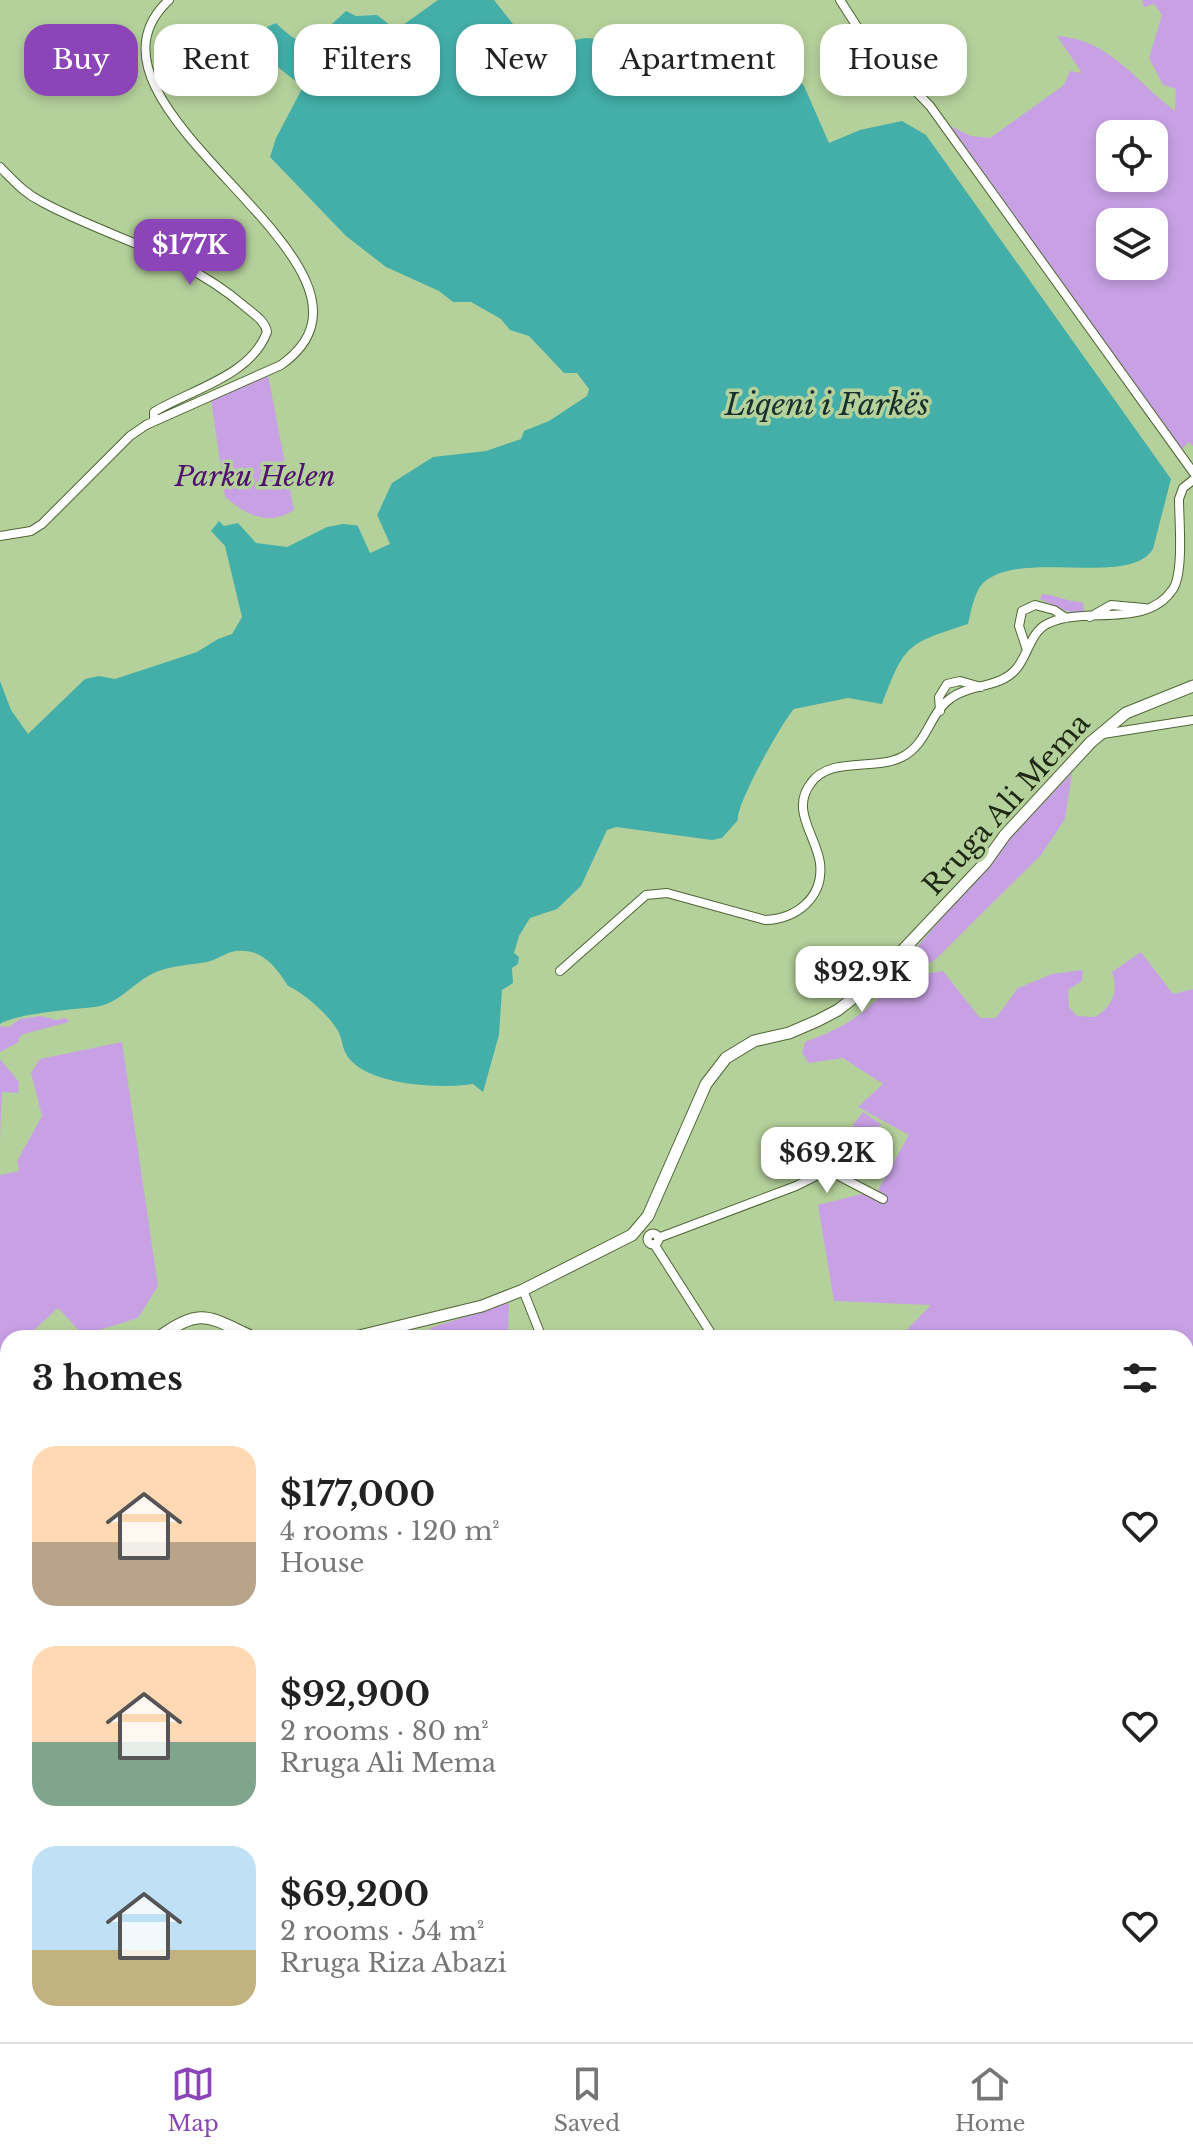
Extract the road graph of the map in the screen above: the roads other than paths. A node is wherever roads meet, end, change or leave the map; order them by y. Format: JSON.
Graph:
{"nodes":[{"id":1,"x":169,"y":0,"type":"edge"},
{"id":2,"x":840,"y":0,"type":"edge"},
{"id":3,"x":0,"y":167,"type":"edge"},
{"id":4,"x":154,"y":421,"type":"junction"},
{"id":5,"x":1193,"y":472,"type":"edge"},
{"id":6,"x":1193,"y":480,"type":"edge"},
{"id":7,"x":0,"y":536,"type":"edge"},
{"id":8,"x":1067,"y":618,"type":"junction"},
{"id":9,"x":1027,"y":650,"type":"junction"},
{"id":10,"x":1193,"y":686,"type":"edge"},
{"id":11,"x":982,"y":687,"type":"junction"},
{"id":12,"x":940,"y":711,"type":"junction"},
{"id":13,"x":1193,"y":720,"type":"edge"},
{"id":14,"x":1100,"y":734,"type":"junction"},
{"id":15,"x":560,"y":971,"type":"dead end"},
{"id":16,"x":883,"y":1199,"type":"dead end"},
{"id":17,"x":650,"y":1237,"type":"junction"},
{"id":18,"x":523,"y":1290,"type":"junction"},
{"id":19,"x":169,"y":1330,"type":"edge"},
{"id":20,"x":236,"y":1330,"type":"edge"},
{"id":21,"x":384,"y":1330,"type":"edge"},
{"id":22,"x":539,"y":1330,"type":"edge"},
{"id":23,"x":709,"y":1330,"type":"edge"}],
"edges":[{"from":1,"to":4,"type":"street"},
{"from":2,"to":5,"type":"street"},
{"from":3,"to":4,"type":"street"},
{"from":4,"to":7,"type":"street"},
{"from":6,"to":8,"type":"street"},
{"from":8,"to":9,"type":"street"},
{"from":8,"to":9,"type":"street"},
{"from":9,"to":11,"type":"street"},
{"from":10,"to":14,"type":"street","name":"Rruga Ali Mema"},
{"from":11,"to":12,"type":"street"},
{"from":11,"to":12,"type":"street"},
{"from":12,"to":15,"type":"street"},
{"from":13,"to":14,"type":"street"},
{"from":14,"to":17,"type":"street","name":"Rruga Ali Mema"},
{"from":16,"to":17,"type":"street"},
{"from":17,"to":18,"type":"street","name":"Rruga Ali Mema"},
{"from":17,"to":23,"type":"street"},
{"from":18,"to":21,"type":"street","name":"Rruga Ali Mema"},
{"from":18,"to":22,"type":"street"},
{"from":19,"to":20,"type":"street"}]}
